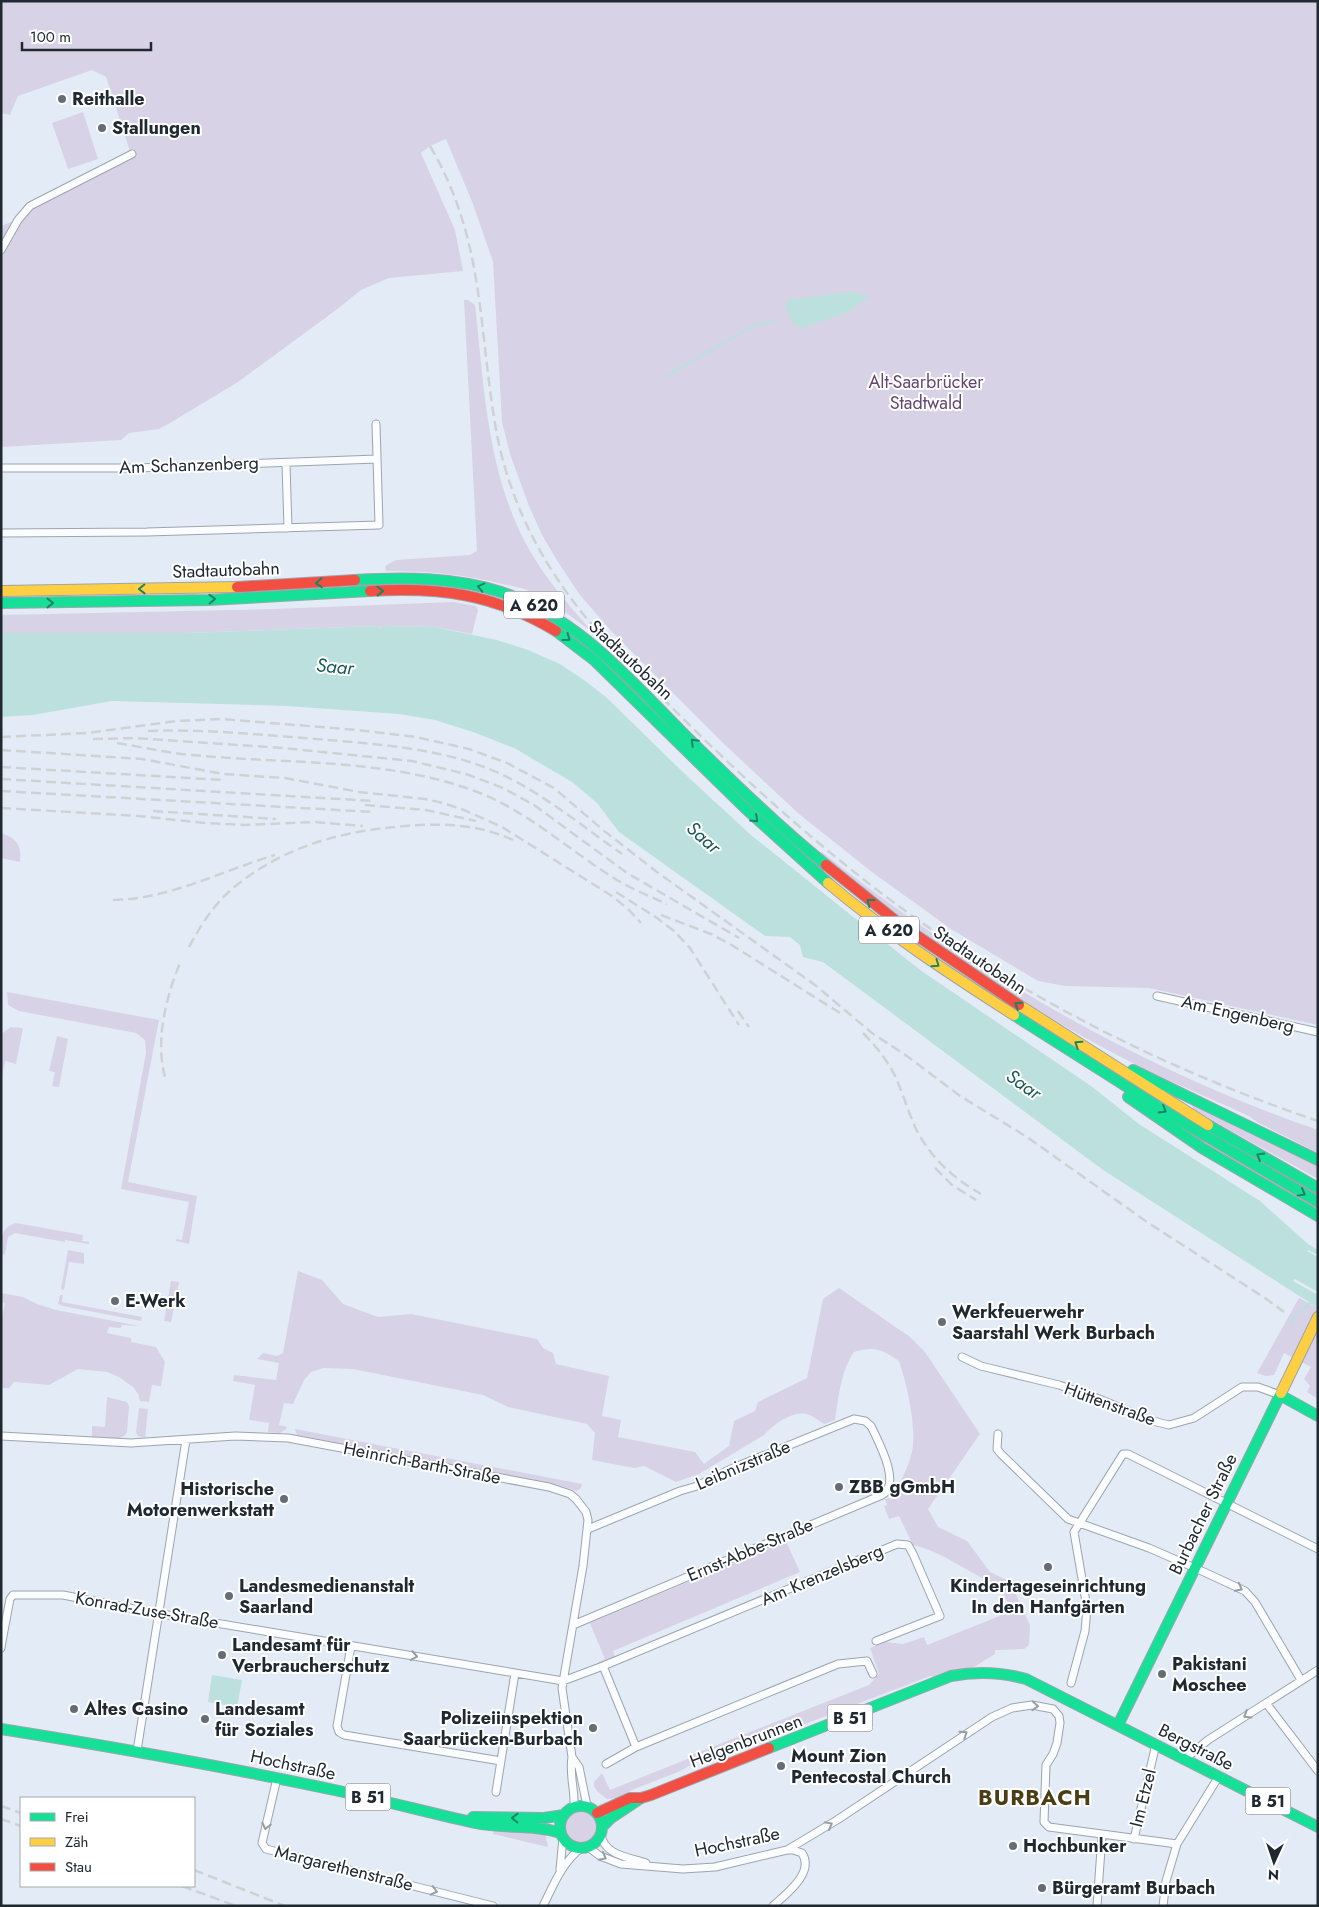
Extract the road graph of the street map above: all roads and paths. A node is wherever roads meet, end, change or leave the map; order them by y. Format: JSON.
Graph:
{"nodes":[{"id":1,"x":132,"y":154,"type":"dead end"},
{"id":2,"x":1,"y":250,"type":"edge"},
{"id":3,"x":376,"y":424,"type":"dead end"},
{"id":4,"x":377,"y":459,"type":"junction"},
{"id":5,"x":286,"y":463,"type":"junction"},
{"id":6,"x":1,"y":468,"type":"edge"},
{"id":7,"x":288,"y":528,"type":"junction"},
{"id":8,"x":1,"y":533,"type":"edge"},
{"id":9,"x":1,"y":591,"type":"edge"},
{"id":10,"x":1,"y":603,"type":"edge"},
{"id":11,"x":1157,"y":996,"type":"dead end"},
{"id":12,"x":1318,"y":1032,"type":"edge"},
{"id":13,"x":1098,"y":1056,"type":"junction"},
{"id":14,"x":1092,"y":1066,"type":"junction"},
{"id":15,"x":1318,"y":1160,"type":"edge"},
{"id":16,"x":1318,"y":1188,"type":"edge"},
{"id":17,"x":1318,"y":1202,"type":"edge"},
{"id":18,"x":1318,"y":1216,"type":"edge"},
{"id":19,"x":1318,"y":1317,"type":"edge"},
{"id":20,"x":962,"y":1357,"type":"dead end"},
{"id":21,"x":1280,"y":1395,"type":"junction"},
{"id":22,"x":1318,"y":1416,"type":"edge"},
{"id":23,"x":998,"y":1434,"type":"dead end"},
{"id":24,"x":1,"y":1436,"type":"edge"},
{"id":25,"x":186,"y":1440,"type":"junction"},
{"id":26,"x":882,"y":1452,"type":"joint"},
{"id":27,"x":1226,"y":1504,"type":"junction"},
{"id":28,"x":1079,"y":1523,"type":"junction"},
{"id":29,"x":588,"y":1529,"type":"junction"},
{"id":30,"x":1318,"y":1549,"type":"edge"},
{"id":31,"x":1195,"y":1568,"type":"junction"},
{"id":32,"x":159,"y":1614,"type":"junction"},
{"id":33,"x":573,"y":1624,"type":"junction"},
{"id":34,"x":2,"y":1636,"type":"edge"},
{"id":35,"x":876,"y":1641,"type":"dead end"},
{"id":36,"x":352,"y":1646,"type":"junction"},
{"id":37,"x":1,"y":1648,"type":"edge"},
{"id":38,"x":603,"y":1666,"type":"junction"},
{"id":39,"x":1318,"y":1670,"type":"edge"},
{"id":40,"x":515,"y":1673,"type":"junction"},
{"id":41,"x":872,"y":1674,"type":"dead end"},
{"id":42,"x":563,"y":1680,"type":"junction"},
{"id":43,"x":1301,"y":1680,"type":"junction"},
{"id":44,"x":1071,"y":1682,"type":"dead end"},
{"id":45,"x":1060,"y":1696,"type":"joint"},
{"id":46,"x":1266,"y":1703,"type":"junction"},
{"id":47,"x":1118,"y":1725,"type":"junction"},
{"id":48,"x":1,"y":1729,"type":"edge"},
{"id":49,"x":1156,"y":1744,"type":"junction"},
{"id":50,"x":636,"y":1747,"type":"junction"},
{"id":51,"x":137,"y":1751,"type":"junction"},
{"id":52,"x":572,"y":1757,"type":"junction"},
{"id":53,"x":1185,"y":1759,"type":"junction"},
{"id":54,"x":501,"y":1761,"type":"junction"},
{"id":55,"x":606,"y":1764,"type":"dead end"},
{"id":56,"x":1318,"y":1771,"type":"edge"},
{"id":57,"x":1219,"y":1776,"type":"junction"},
{"id":58,"x":277,"y":1778,"type":"junction"},
{"id":59,"x":496,"y":1792,"type":"dead end"},
{"id":60,"x":641,"y":1798,"type":"junction"},
{"id":61,"x":574,"y":1806,"type":"junction"},
{"id":62,"x":588,"y":1806,"type":"junction"},
{"id":63,"x":597,"y":1812,"type":"junction"},
{"id":64,"x":564,"y":1814,"type":"junction"},
{"id":65,"x":458,"y":1818,"type":"junction"},
{"id":66,"x":1318,"y":1826,"type":"edge"},
{"id":67,"x":602,"y":1831,"type":"junction"},
{"id":68,"x":562,"y":1835,"type":"junction"},
{"id":69,"x":1102,"y":1835,"type":"junction"},
{"id":70,"x":1134,"y":1839,"type":"junction"},
{"id":71,"x":1177,"y":1844,"type":"junction"},
{"id":72,"x":585,"y":1847,"type":"junction"},
{"id":73,"x":787,"y":1850,"type":"junction"},
{"id":74,"x":651,"y":1865,"type":"junction"},
{"id":75,"x":560,"y":1870,"type":"junction"},
{"id":76,"x":493,"y":1906,"type":"edge"},
{"id":77,"x":543,"y":1906,"type":"edge"},
{"id":78,"x":773,"y":1906,"type":"edge"},
{"id":79,"x":1097,"y":1906,"type":"edge"},
{"id":80,"x":1163,"y":1906,"type":"edge"}],
"edges":[{"from":1,"to":2,"type":"street"},
{"from":3,"to":4,"type":"street"},
{"from":4,"to":5,"type":"street","name":"Am Schanzenberg"},
{"from":4,"to":7,"type":"street"},
{"from":5,"to":6,"type":"street","name":"Am Schanzenberg"},
{"from":5,"to":7,"type":"street"},
{"from":7,"to":8,"type":"street"},
{"from":13,"to":9,"type":"main road","name":"Stadtautobahn","number":"A 620","one_way":true},
{"from":10,"to":14,"type":"main road","name":"Stadtautobahn","number":"A 620","one_way":true},
{"from":11,"to":12,"type":"street","name":"Am Engenberg"},
{"from":13,"to":15,"type":"main road"},
{"from":16,"to":13,"type":"main road","number":"A 620","one_way":true},
{"from":14,"to":17,"type":"main road","number":"A 620","one_way":true},
{"from":14,"to":18,"type":"main road"},
{"from":19,"to":21,"type":"main road","name":"Burbacher Straße"},
{"from":20,"to":21,"type":"street","name":"Hüttenstraße"},
{"from":21,"to":22,"type":"main road"},
{"from":21,"to":27,"type":"main road","name":"Burbacher Straße"},
{"from":23,"to":28,"type":"street"},
{"from":24,"to":25,"type":"street","name":"Heinrich-Barth-Straße"},
{"from":25,"to":29,"type":"street","name":"Heinrich-Barth-Straße"},
{"from":25,"to":32,"type":"street"},
{"from":26,"to":29,"type":"street","name":"Leibnizstraße"},
{"from":26,"to":33,"type":"street","name":"Ernst-Abbe-Straße"},
{"from":27,"to":28,"type":"street"},
{"from":27,"to":30,"type":"street"},
{"from":27,"to":31,"type":"main road","name":"Burbacher Straße"},
{"from":28,"to":31,"type":"street"},
{"from":28,"to":44,"type":"street"},
{"from":29,"to":33,"type":"street","name":"Heinrich-Barth-Straße"},
{"from":31,"to":43,"type":"street","one_way":true},
{"from":31,"to":47,"type":"main road","name":"Burbacher Straße"},
{"from":32,"to":34,"type":"street","name":"Konrad-Zuse-Straße"},
{"from":32,"to":36,"type":"street","name":"Konrad-Zuse-Straße"},
{"from":32,"to":51,"type":"street"},
{"from":33,"to":42,"type":"street","name":"Heinrich-Barth-Straße"},
{"from":34,"to":37,"type":"street","name":"Konrad-Zuse-Straße"},
{"from":35,"to":38,"type":"street","name":"Am Krenzelsberg"},
{"from":36,"to":40,"type":"street","name":"Konrad-Zuse-Straße","one_way":true},
{"from":36,"to":54,"type":"street"},
{"from":38,"to":42,"type":"street","name":"Am Krenzelsberg"},
{"from":38,"to":50,"type":"street"},
{"from":39,"to":43,"type":"street"},
{"from":40,"to":42,"type":"street","name":"Konrad-Zuse-Straße"},
{"from":40,"to":54,"type":"street"},
{"from":41,"to":50,"type":"street"},
{"from":42,"to":52,"type":"street","name":"Heinrich-Barth-Straße"},
{"from":43,"to":46,"type":"street"},
{"from":45,"to":47,"type":"main road","name":"Bergstraße","number":"B 51"},
{"from":45,"to":60,"type":"main road","name":"Helgenbrunnen","number":"B 51"},
{"from":46,"to":53,"type":"street","one_way":true},
{"from":46,"to":56,"type":"street"},
{"from":47,"to":49,"type":"main road","name":"Bergstraße","number":"B 51"},
{"from":48,"to":51,"type":"main road","name":"Hochstraße","number":"B 51"},
{"from":49,"to":53,"type":"main road","name":"Bergstraße","number":"B 51"},
{"from":49,"to":70,"type":"street","name":"Im Etzel"},
{"from":50,"to":55,"type":"street"},
{"from":51,"to":58,"type":"main road","name":"Hochstraße","number":"B 51"},
{"from":52,"to":61,"type":"street","name":"Heinrich-Barth-Straße"},
{"from":52,"to":62,"type":"street","name":"Heinrich-Barth-Straße"},
{"from":53,"to":57,"type":"main road","name":"Bergstraße","number":"B 51"},
{"from":54,"to":59,"type":"street"},
{"from":57,"to":66,"type":"main road","name":"Bergstraße","number":"B 51"},
{"from":57,"to":71,"type":"street"},
{"from":58,"to":65,"type":"main road","name":"Hochstraße","number":"B 51"},
{"from":58,"to":76,"type":"street","name":"Margarethenstraße","one_way":true},
{"from":60,"to":63,"type":"main road","name":"Helgenbrunnen","number":"B 51"},
{"from":60,"to":67,"type":"main road","name":"Helgenbrunnen","number":"B 51"},
{"from":61,"to":62,"type":"main road"},
{"from":61,"to":64,"type":"main road","number":"B 51"},
{"from":62,"to":63,"type":"main road"},
{"from":63,"to":67,"type":"main road"},
{"from":64,"to":65,"type":"main road","name":"Hochstraße","number":"B 51","one_way":true},
{"from":64,"to":68,"type":"main road"},
{"from":65,"to":68,"type":"main road","name":"Hochstraße","number":"B 51"},
{"from":67,"to":72,"type":"main road","number":"B 51"},
{"from":67,"to":74,"type":"street","name":"Hochstraße"},
{"from":68,"to":72,"type":"main road","number":"B 51"},
{"from":68,"to":75,"type":"street"},
{"from":69,"to":70,"type":"street"},
{"from":73,"to":69,"type":"street","name":"Hochstraße","one_way":true},
{"from":69,"to":79,"type":"street"},
{"from":70,"to":71,"type":"street","name":"Im Etzel"},
{"from":71,"to":80,"type":"street"},
{"from":72,"to":74,"type":"street","name":"Hochstraße","one_way":true},
{"from":72,"to":75,"type":"street"},
{"from":73,"to":74,"type":"street","name":"Hochstraße"},
{"from":73,"to":78,"type":"street"},
{"from":75,"to":77,"type":"street"}]}
